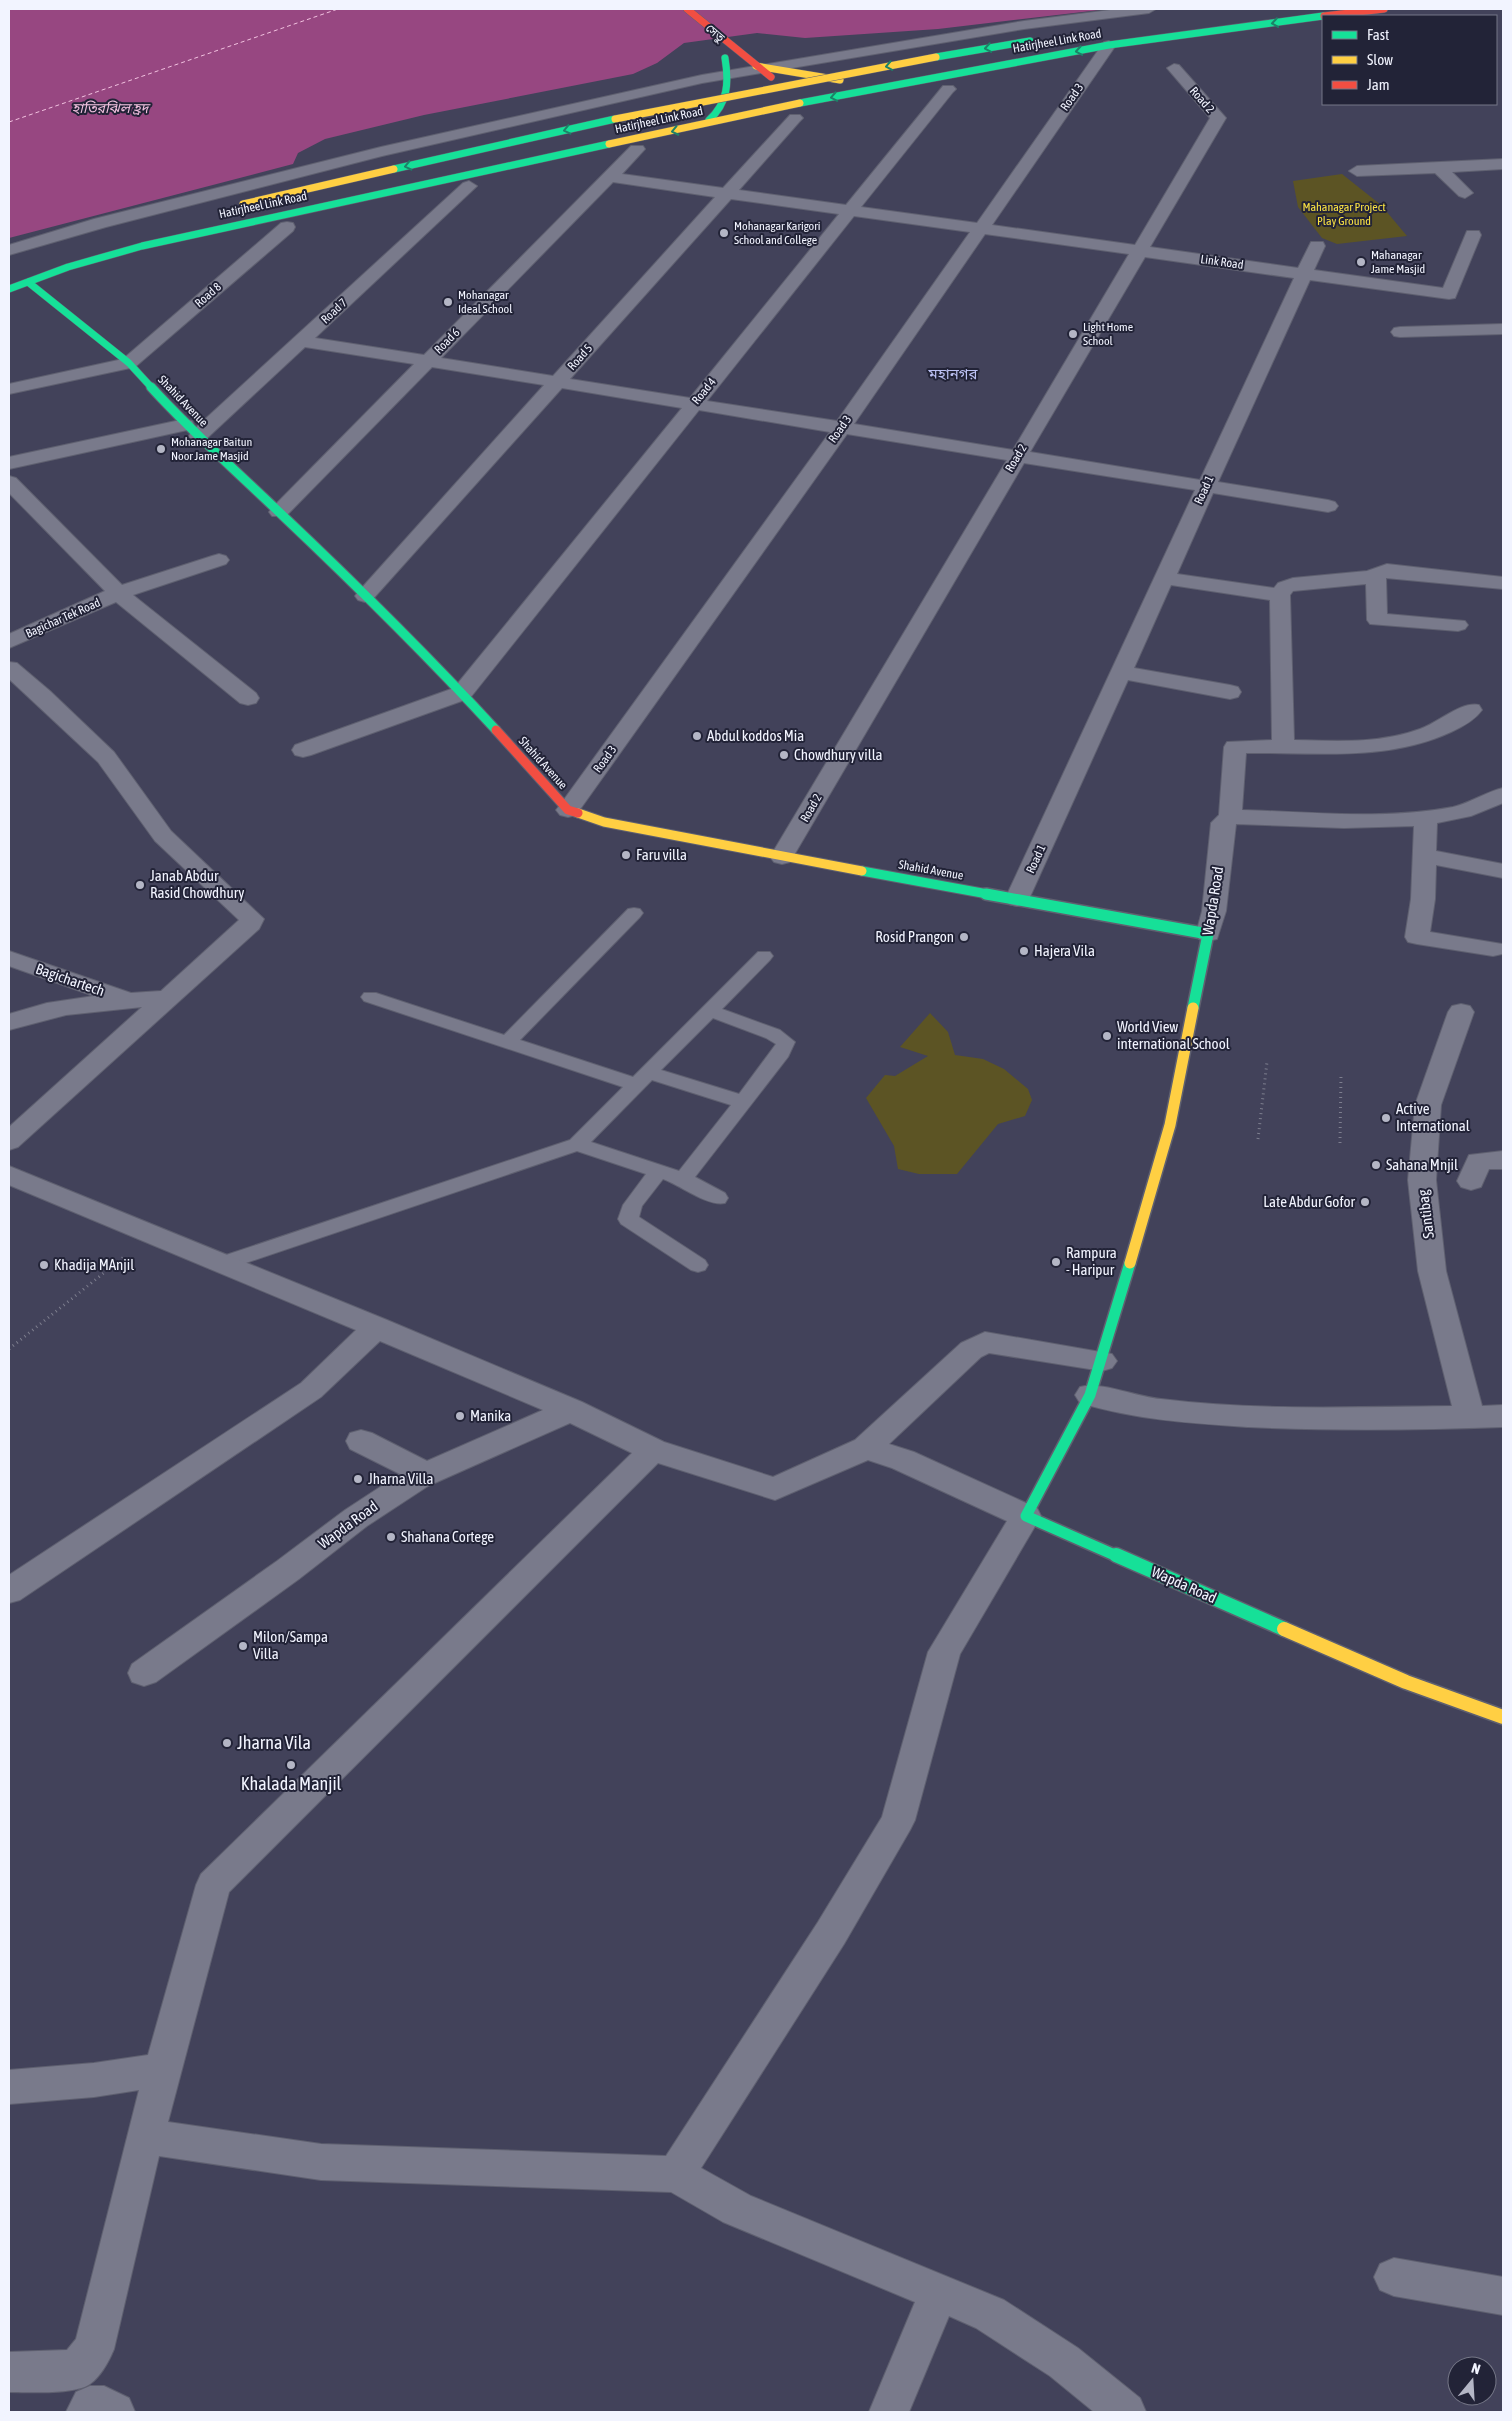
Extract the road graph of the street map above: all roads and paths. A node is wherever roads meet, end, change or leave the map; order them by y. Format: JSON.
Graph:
{"nodes":[{"id":1,"x":687,"y":9,"type":"edge"},
{"id":2,"x":1149,"y":9,"type":"edge"},
{"id":3,"x":1384,"y":9,"type":"edge"},
{"id":4,"x":1333,"y":15,"type":"edge"},
{"id":5,"x":1322,"y":16,"type":"edge"},
{"id":6,"x":1042,"y":39,"type":"dead end"},
{"id":7,"x":1109,"y":46,"type":"junction"},
{"id":8,"x":721,"y":55,"type":"dead end"},
{"id":9,"x":1174,"y":68,"type":"dead end"},
{"id":10,"x":752,"y":70,"type":"junction"},
{"id":11,"x":912,"y":81,"type":"junction"},
{"id":12,"x":948,"y":90,"type":"dead end"},
{"id":13,"x":809,"y":102,"type":"junction"},
{"id":14,"x":788,"y":112,"type":"junction"},
{"id":15,"x":699,"y":125,"type":"junction"},
{"id":16,"x":636,"y":149,"type":"dead end"},
{"id":17,"x":1503,"y":164,"type":"edge"},
{"id":18,"x":1439,"y":168,"type":"junction"},
{"id":19,"x":1358,"y":171,"type":"dead end"},
{"id":20,"x":610,"y":177,"type":"junction"},
{"id":21,"x":468,"y":186,"type":"dead end"},
{"id":22,"x":727,"y":193,"type":"junction"},
{"id":23,"x":1465,"y":194,"type":"dead end"},
{"id":24,"x":228,"y":208,"type":"dead end"},
{"id":25,"x":850,"y":210,"type":"junction"},
{"id":26,"x":286,"y":227,"type":"dead end"},
{"id":27,"x":980,"y":228,"type":"junction"},
{"id":28,"x":1473,"y":235,"type":"dead end"},
{"id":29,"x":1317,"y":246,"type":"dead end"},
{"id":30,"x":9,"y":250,"type":"edge"},
{"id":31,"x":1140,"y":251,"type":"junction"},
{"id":32,"x":1304,"y":273,"type":"junction"},
{"id":33,"x":28,"y":282,"type":"junction"},
{"id":34,"x":9,"y":289,"type":"edge"},
{"id":35,"x":1503,"y":329,"type":"edge"},
{"id":36,"x":1400,"y":332,"type":"dead end"},
{"id":37,"x":302,"y":341,"type":"junction"},
{"id":38,"x":427,"y":361,"type":"junction"},
{"id":39,"x":128,"y":363,"type":"junction"},
{"id":40,"x":557,"y":382,"type":"junction"},
{"id":41,"x":9,"y":389,"type":"edge"},
{"id":42,"x":693,"y":404,"type":"junction"},
{"id":43,"x":842,"y":428,"type":"junction"},
{"id":44,"x":192,"y":430,"type":"junction"},
{"id":45,"x":1017,"y":456,"type":"junction"},
{"id":46,"x":9,"y":462,"type":"edge"},
{"id":47,"x":9,"y":482,"type":"edge"},
{"id":48,"x":1206,"y":486,"type":"junction"},
{"id":49,"x":16,"y":501,"type":"edge"},
{"id":50,"x":1328,"y":506,"type":"dead end"},
{"id":51,"x":279,"y":512,"type":"junction"},
{"id":52,"x":219,"y":560,"type":"dead end"},
{"id":53,"x":1376,"y":574,"type":"junction"},
{"id":54,"x":1164,"y":578,"type":"junction"},
{"id":55,"x":1503,"y":583,"type":"edge"},
{"id":56,"x":118,"y":593,"type":"junction"},
{"id":57,"x":1280,"y":595,"type":"junction"},
{"id":58,"x":365,"y":596,"type":"junction"},
{"id":59,"x":1458,"y":625,"type":"dead end"},
{"id":60,"x":9,"y":642,"type":"edge"},
{"id":61,"x":9,"y":668,"type":"edge"},
{"id":62,"x":1121,"y":672,"type":"junction"},
{"id":63,"x":1230,"y":692,"type":"dead end"},
{"id":64,"x":462,"y":693,"type":"junction"},
{"id":65,"x":248,"y":698,"type":"dead end"},
{"id":66,"x":1471,"y":710,"type":"dead end"},
{"id":67,"x":1283,"y":746,"type":"junction"},
{"id":68,"x":303,"y":750,"type":"dead end"},
{"id":69,"x":1503,"y":795,"type":"edge"},
{"id":70,"x":568,"y":810,"type":"junction"},
{"id":71,"x":1426,"y":816,"type":"junction"},
{"id":72,"x":1230,"y":817,"type":"junction"},
{"id":73,"x":1424,"y":856,"type":"junction"},
{"id":74,"x":782,"y":857,"type":"junction"},
{"id":75,"x":1503,"y":871,"type":"edge"},
{"id":76,"x":1017,"y":899,"type":"junction"},
{"id":77,"x":634,"y":913,"type":"dead end"},
{"id":78,"x":1208,"y":934,"type":"junction"},
{"id":79,"x":1493,"y":949,"type":"dead end"},
{"id":80,"x":764,"y":956,"type":"dead end"},
{"id":81,"x":9,"y":958,"type":"edge"},
{"id":82,"x":370,"y":997,"type":"dead end"},
{"id":83,"x":166,"y":998,"type":"junction"},
{"id":84,"x":132,"y":1001,"type":"junction"},
{"id":85,"x":710,"y":1011,"type":"junction"},
{"id":86,"x":1462,"y":1012,"type":"dead end"},
{"id":87,"x":9,"y":1022,"type":"edge"},
{"id":88,"x":507,"y":1042,"type":"junction"},
{"id":89,"x":1267,"y":1062,"type":"dead end"},
{"id":90,"x":1341,"y":1074,"type":"dead end"},
{"id":91,"x":644,"y":1079,"type":"junction"},
{"id":92,"x":742,"y":1102,"type":"junction"},
{"id":93,"x":1258,"y":1139,"type":"dead end"},
{"id":94,"x":9,"y":1141,"type":"edge"},
{"id":95,"x":1340,"y":1143,"type":"dead end"},
{"id":96,"x":578,"y":1144,"type":"junction"},
{"id":97,"x":1503,"y":1160,"type":"edge"},
{"id":98,"x":658,"y":1170,"type":"junction"},
{"id":99,"x":9,"y":1175,"type":"edge"},
{"id":100,"x":683,"y":1179,"type":"junction"},
{"id":101,"x":1471,"y":1181,"type":"dead end"},
{"id":102,"x":718,"y":1198,"type":"dead end"},
{"id":103,"x":152,"y":1234,"type":"junction"},
{"id":104,"x":224,"y":1262,"type":"junction"},
{"id":105,"x":698,"y":1265,"type":"dead end"},
{"id":106,"x":377,"y":1327,"type":"junction"},
{"id":107,"x":9,"y":1349,"type":"edge"},
{"id":108,"x":1102,"y":1361,"type":"junction"},
{"id":109,"x":1090,"y":1395,"type":"junction"},
{"id":110,"x":571,"y":1410,"type":"junction"},
{"id":111,"x":1470,"y":1416,"type":"junction"},
{"id":112,"x":1503,"y":1416,"type":"edge"},
{"id":113,"x":362,"y":1441,"type":"dead end"},
{"id":114,"x":866,"y":1448,"type":"junction"},
{"id":115,"x":653,"y":1450,"type":"junction"},
{"id":116,"x":424,"y":1474,"type":"junction"},
{"id":117,"x":1026,"y":1516,"type":"junction"},
{"id":118,"x":9,"y":1591,"type":"edge"},
{"id":119,"x":144,"y":1673,"type":"dead end"},
{"id":120,"x":1503,"y":1717,"type":"edge"},
{"id":121,"x":163,"y":2070,"type":"junction"},
{"id":122,"x":9,"y":2087,"type":"edge"},
{"id":123,"x":145,"y":2136,"type":"junction"},
{"id":124,"x":676,"y":2174,"type":"junction"},
{"id":125,"x":1394,"y":2277,"type":"dead end"},
{"id":126,"x":938,"y":2295,"type":"junction"},
{"id":127,"x":1503,"y":2296,"type":"edge"},
{"id":128,"x":9,"y":2372,"type":"edge"},
{"id":129,"x":86,"y":2412,"type":"edge"},
{"id":130,"x":115,"y":2412,"type":"edge"},
{"id":131,"x":889,"y":2412,"type":"edge"},
{"id":132,"x":1126,"y":2412,"type":"edge"}],
"edges":[{"from":1,"to":10,"type":"main road"},
{"from":2,"to":10,"type":"street"},
{"from":3,"to":4,"type":"main road","name":"Hatirjheel Link Road"},
{"from":5,"to":7,"type":"main road","name":"Hatirjheel Link Road","one_way":true},
{"from":6,"to":24,"type":"main road","one_way":true,"bridge":true},
{"from":7,"to":11,"type":"main road","name":"Hatirjheel Link Road","one_way":true},
{"from":7,"to":27,"type":"street","name":"Road 3"},
{"from":8,"to":10,"type":"main road"},
{"from":9,"to":31,"type":"street","name":"Road 2"},
{"from":10,"to":11,"type":"main road"},
{"from":10,"to":13,"type":"main road"},
{"from":10,"to":14,"type":"main road"},
{"from":10,"to":15,"type":"main road"},
{"from":10,"to":30,"type":"street"},
{"from":11,"to":13,"type":"main road","name":"Hatirjheel Link Road","one_way":true},
{"from":12,"to":25,"type":"street","name":"Road 4"},
{"from":13,"to":14,"type":"main road","name":"Hatirjheel Link Road"},
{"from":14,"to":15,"type":"main road","name":"Hatirjheel Link Road"},
{"from":14,"to":22,"type":"street","name":"Road 5"},
{"from":15,"to":33,"type":"main road","name":"Hatirjheel Link Road","one_way":true},
{"from":16,"to":20,"type":"street","name":"Road 6"},
{"from":17,"to":18,"type":"street"},
{"from":18,"to":19,"type":"street"},
{"from":18,"to":23,"type":"street"},
{"from":20,"to":22,"type":"street","name":"Link Road"},
{"from":20,"to":38,"type":"street","name":"Road 6"},
{"from":21,"to":37,"type":"street","name":"Road 7"},
{"from":22,"to":25,"type":"street","name":"Link Road"},
{"from":22,"to":40,"type":"street","name":"Road 5"},
{"from":25,"to":27,"type":"street","name":"Link Road"},
{"from":25,"to":42,"type":"street","name":"Road 4"},
{"from":26,"to":39,"type":"street","name":"Road 8"},
{"from":27,"to":31,"type":"street","name":"Link Road"},
{"from":27,"to":43,"type":"street","name":"Road 3"},
{"from":28,"to":32,"type":"street"},
{"from":29,"to":32,"type":"street","name":"Road 1"},
{"from":31,"to":32,"type":"street","name":"Link Road"},
{"from":31,"to":45,"type":"street","name":"Road 2"},
{"from":32,"to":48,"type":"street","name":"Road 1"},
{"from":33,"to":34,"type":"main road","name":"Hatirjheel Link Road"},
{"from":33,"to":39,"type":"main road","name":"Shahid Avenue"},
{"from":35,"to":36,"type":"street"},
{"from":37,"to":38,"type":"street"},
{"from":37,"to":44,"type":"street","name":"Road 7"},
{"from":38,"to":40,"type":"street"},
{"from":38,"to":51,"type":"street","name":"Road 6"},
{"from":39,"to":41,"type":"street"},
{"from":39,"to":44,"type":"main road","name":"Shahid Avenue"},
{"from":40,"to":42,"type":"street"},
{"from":40,"to":58,"type":"street","name":"Road 5"},
{"from":42,"to":43,"type":"street"},
{"from":42,"to":64,"type":"street","name":"Road 4"},
{"from":43,"to":45,"type":"street"},
{"from":43,"to":70,"type":"street","name":"Road 3"},
{"from":44,"to":46,"type":"street"},
{"from":44,"to":51,"type":"main road","name":"Shahid Avenue"},
{"from":45,"to":48,"type":"street"},
{"from":45,"to":74,"type":"street","name":"Road 2"},
{"from":47,"to":49,"type":"street"},
{"from":48,"to":50,"type":"street"},
{"from":48,"to":54,"type":"street","name":"Road 1"},
{"from":49,"to":56,"type":"street"},
{"from":51,"to":58,"type":"main road","name":"Shahid Avenue"},
{"from":52,"to":56,"type":"street","name":"Bagichar Tek Road"},
{"from":53,"to":55,"type":"street"},
{"from":53,"to":57,"type":"street"},
{"from":53,"to":59,"type":"street"},
{"from":54,"to":57,"type":"street"},
{"from":54,"to":62,"type":"street","name":"Road 1"},
{"from":56,"to":60,"type":"street","name":"Bagichar Tek Road"},
{"from":56,"to":65,"type":"street"},
{"from":57,"to":67,"type":"street"},
{"from":58,"to":64,"type":"main road","name":"Shahid Avenue"},
{"from":61,"to":83,"type":"street"},
{"from":62,"to":63,"type":"street"},
{"from":62,"to":76,"type":"street","name":"Road 1"},
{"from":64,"to":68,"type":"street"},
{"from":64,"to":70,"type":"main road","name":"Shahid Avenue"},
{"from":66,"to":67,"type":"street"},
{"from":67,"to":72,"type":"street","name":"Wapda Road"},
{"from":69,"to":71,"type":"street"},
{"from":70,"to":74,"type":"main road","name":"Shahid Avenue"},
{"from":71,"to":72,"type":"street"},
{"from":71,"to":73,"type":"street"},
{"from":72,"to":78,"type":"street","name":"Wapda Road"},
{"from":73,"to":75,"type":"street"},
{"from":73,"to":79,"type":"street"},
{"from":74,"to":76,"type":"main road","name":"Shahid Avenue"},
{"from":76,"to":78,"type":"main road","name":"Shahid Avenue"},
{"from":77,"to":88,"type":"lane"},
{"from":78,"to":108,"type":"main road","name":"Wapda Road"},
{"from":80,"to":85,"type":"lane"},
{"from":81,"to":84,"type":"street","name":"Bagichartech"},
{"from":82,"to":88,"type":"lane"},
{"from":83,"to":84,"type":"street","name":"Bagichartech"},
{"from":83,"to":94,"type":"street"},
{"from":84,"to":87,"type":"street","name":"Bagichartech"},
{"from":85,"to":91,"type":"lane"},
{"from":85,"to":92,"type":"lane"},
{"from":86,"to":111,"type":"street","name":"Santibag"},
{"from":88,"to":91,"type":"lane"},
{"from":89,"to":93,"type":"path"},
{"from":90,"to":95,"type":"path"},
{"from":91,"to":92,"type":"lane"},
{"from":91,"to":96,"type":"lane"},
{"from":92,"to":100,"type":"lane"},
{"from":96,"to":98,"type":"lane"},
{"from":96,"to":104,"type":"lane"},
{"from":97,"to":101,"type":"street"},
{"from":98,"to":100,"type":"lane"},
{"from":98,"to":105,"type":"lane"},
{"from":99,"to":103,"type":"street"},
{"from":100,"to":102,"type":"lane"},
{"from":103,"to":104,"type":"street"},
{"from":103,"to":107,"type":"path"},
{"from":104,"to":106,"type":"street"},
{"from":106,"to":110,"type":"street"},
{"from":106,"to":118,"type":"street"},
{"from":108,"to":109,"type":"main road","name":"Wapda Road"},
{"from":108,"to":114,"type":"street"},
{"from":109,"to":111,"type":"street"},
{"from":109,"to":117,"type":"main road","name":"Wapda Road"},
{"from":110,"to":115,"type":"street"},
{"from":110,"to":116,"type":"street","name":"Wapda Road"},
{"from":111,"to":112,"type":"street"},
{"from":113,"to":116,"type":"street"},
{"from":114,"to":115,"type":"street"},
{"from":114,"to":117,"type":"street","name":"Wapda Road"},
{"from":115,"to":121,"type":"street"},
{"from":116,"to":119,"type":"street","name":"Wapda Road"},
{"from":117,"to":120,"type":"main road","name":"Wapda Road"},
{"from":117,"to":124,"type":"street"},
{"from":121,"to":122,"type":"street"},
{"from":121,"to":123,"type":"street"},
{"from":123,"to":124,"type":"street"},
{"from":123,"to":128,"type":"street"},
{"from":124,"to":126,"type":"street"},
{"from":125,"to":127,"type":"street"},
{"from":126,"to":131,"type":"street"},
{"from":126,"to":132,"type":"street"},
{"from":129,"to":130,"type":"street"}]}
